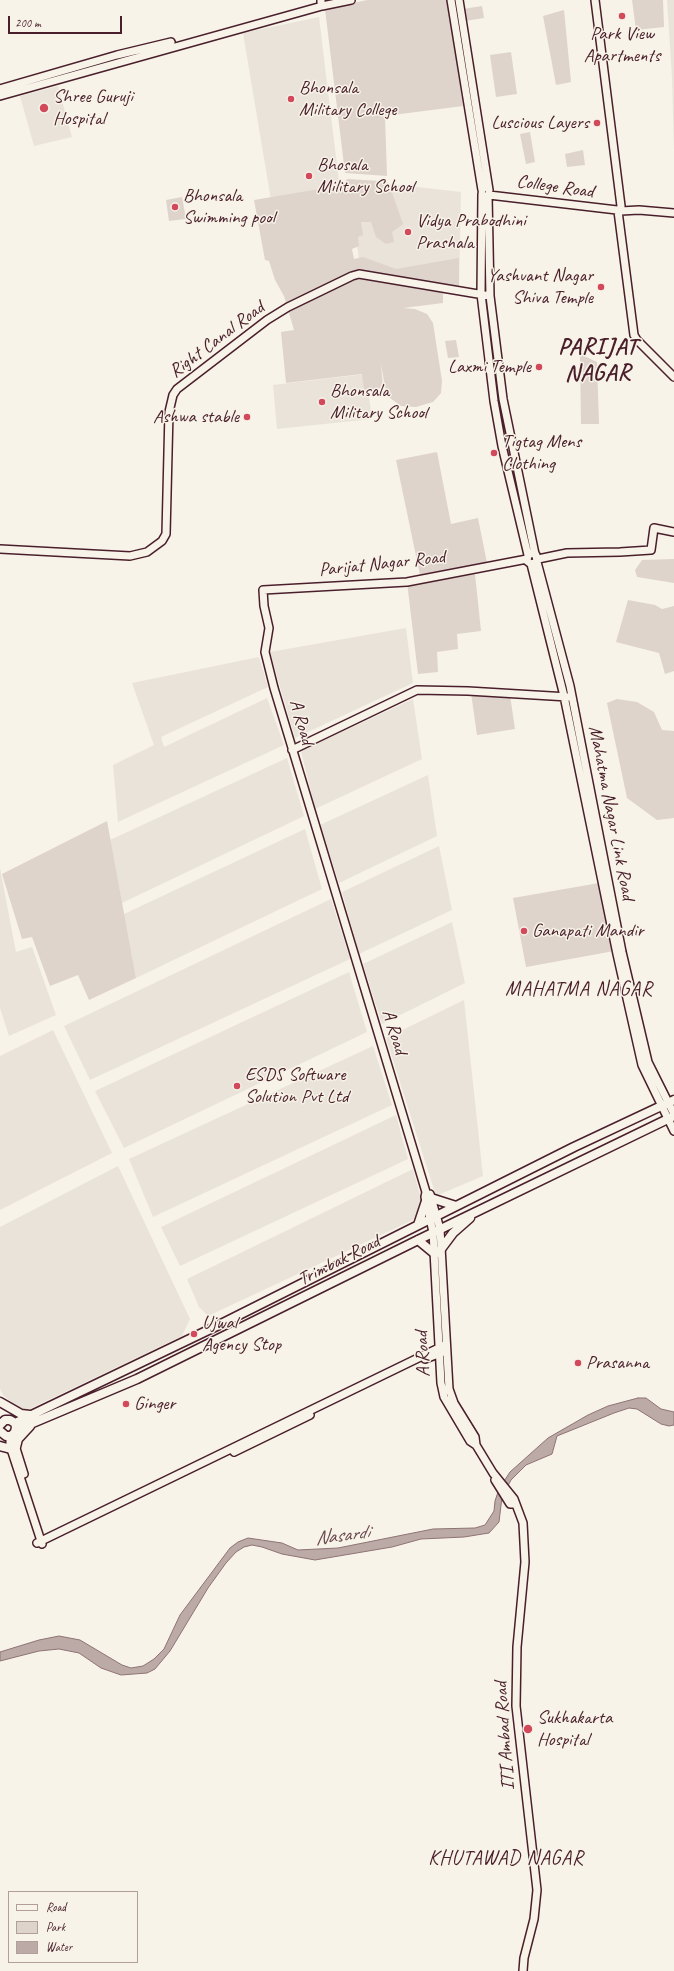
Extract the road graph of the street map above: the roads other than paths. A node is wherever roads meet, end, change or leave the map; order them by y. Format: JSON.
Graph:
{"nodes":[{"id":1,"x":351,"y":0,"type":"edge"},
{"id":2,"x":451,"y":0,"type":"edge"},
{"id":3,"x":460,"y":0,"type":"edge"},
{"id":4,"x":595,"y":0,"type":"edge"},
{"id":5,"x":323,"y":1,"type":"edge"},
{"id":6,"x":0,"y":89,"type":"edge"},
{"id":7,"x":0,"y":96,"type":"edge"},
{"id":8,"x":486,"y":192,"type":"junction"},
{"id":9,"x":619,"y":209,"type":"junction"},
{"id":10,"x":674,"y":209,"type":"edge"},
{"id":11,"x":674,"y":213,"type":"edge"},
{"id":12,"x":481,"y":294,"type":"junction"},
{"id":13,"x":490,"y":296,"type":"junction"},
{"id":14,"x":674,"y":377,"type":"edge"},
{"id":15,"x":674,"y":532,"type":"edge"},
{"id":16,"x":0,"y":549,"type":"edge"},
{"id":17,"x":533,"y":559,"type":"junction"},
{"id":18,"x":263,"y":590,"type":"joint"},
{"id":19,"x":568,"y":697,"type":"junction"},
{"id":20,"x":292,"y":750,"type":"junction"},
{"id":21,"x":659,"y":1091,"type":"junction"},
{"id":22,"x":670,"y":1101,"type":"edge"},
{"id":23,"x":653,"y":1110,"type":"junction"},
{"id":24,"x":672,"y":1116,"type":"edge"},
{"id":25,"x":658,"y":1123,"type":"junction"},
{"id":26,"x":673,"y":1129,"type":"edge"},
{"id":27,"x":428,"y":1197,"type":"junction"},
{"id":28,"x":456,"y":1206,"type":"junction"},
{"id":29,"x":478,"y":1211,"type":"junction"},
{"id":30,"x":434,"y":1217,"type":"junction"},
{"id":31,"x":418,"y":1225,"type":"junction"},
{"id":32,"x":437,"y":1231,"type":"junction"},
{"id":33,"x":418,"y":1240,"type":"junction"},
{"id":34,"x":438,"y":1252,"type":"junction"},
{"id":35,"x":442,"y":1349,"type":"junction"},
{"id":36,"x":0,"y":1402,"type":"edge"},
{"id":37,"x":30,"y":1415,"type":"junction"},
{"id":38,"x":0,"y":1424,"type":"edge"},
{"id":39,"x":32,"y":1424,"type":"junction"},
{"id":40,"x":8,"y":1432,"type":"edge"},
{"id":41,"x":0,"y":1446,"type":"edge"},
{"id":42,"x":14,"y":1448,"type":"junction"},
{"id":43,"x":495,"y":1476,"type":"joint"},
{"id":44,"x":523,"y":1971,"type":"edge"}],
"edges":[{"from":1,"to":7,"type":"street"},
{"from":2,"to":8,"type":"street"},
{"from":3,"to":8,"type":"street"},
{"from":4,"to":9,"type":"street"},
{"from":5,"to":6,"type":"street"},
{"from":8,"to":9,"type":"street","name":"College Road"},
{"from":8,"to":12,"type":"street","name":"Mahatma Nagar Link Road"},
{"from":8,"to":13,"type":"street","name":"Mahatma Nagar Link Road"},
{"from":9,"to":10,"type":"street","name":"College Road"},
{"from":9,"to":11,"type":"street"},
{"from":9,"to":14,"type":"street"},
{"from":12,"to":13,"type":"street","name":"Right Canal Road"},
{"from":12,"to":16,"type":"street","name":"Right Canal Road"},
{"from":12,"to":17,"type":"street","name":"Mahatma Nagar Link Road"},
{"from":13,"to":17,"type":"street","name":"Mahatma Nagar Link Road"},
{"from":15,"to":17,"type":"street","name":"Parijat Nagar Road"},
{"from":17,"to":18,"type":"street","name":"Parijat Nagar Road"},
{"from":17,"to":19,"type":"street","name":"Mahatma Nagar Link Road"},
{"from":18,"to":20,"type":"street","name":"A Road"},
{"from":19,"to":20,"type":"street"},
{"from":19,"to":21,"type":"street","name":"Mahatma Nagar Link Road"},
{"from":20,"to":27,"type":"street","name":"A Road"},
{"from":21,"to":22,"type":"street","name":"Mahatma Nagar Link Road"},
{"from":21,"to":23,"type":"street"},
{"from":22,"to":23,"type":"highway"},
{"from":22,"to":24,"type":"street","name":"Mahatma Nagar Link Road"},
{"from":23,"to":28,"type":"highway"},
{"from":24,"to":25,"type":"highway","name":"Trimbak Road"},
{"from":24,"to":26,"type":"street","name":"Mahatma Nagar Link Road"},
{"from":25,"to":26,"type":"street"},
{"from":25,"to":29,"type":"highway","name":"Trimbak Road"},
{"from":27,"to":28,"type":"highway"},
{"from":27,"to":30,"type":"street","name":"A Road"},
{"from":27,"to":31,"type":"highway"},
{"from":28,"to":30,"type":"highway"},
{"from":29,"to":32,"type":"highway","name":"Trimbak Road"},
{"from":29,"to":34,"type":"highway"},
{"from":30,"to":31,"type":"highway"},
{"from":30,"to":32,"type":"street","name":"A Road"},
{"from":31,"to":37,"type":"highway"},
{"from":32,"to":33,"type":"highway","name":"Trimbak Road"},
{"from":32,"to":34,"type":"street","name":"A Road"},
{"from":33,"to":34,"type":"highway"},
{"from":33,"to":39,"type":"highway","name":"Trimbak Road"},
{"from":34,"to":35,"type":"street","name":"A Road"},
{"from":35,"to":42,"type":"street"},
{"from":35,"to":43,"type":"street","name":"A Road"},
{"from":36,"to":37,"type":"highway"},
{"from":37,"to":40,"type":"highway"},
{"from":38,"to":40,"type":"highway"},
{"from":39,"to":40,"type":"highway","name":"Trimbak Road"},
{"from":39,"to":42,"type":"highway"},
{"from":40,"to":42,"type":"street"},
{"from":41,"to":42,"type":"highway"},
{"from":43,"to":44,"type":"street","name":"ITI Ambad Road"}]}
